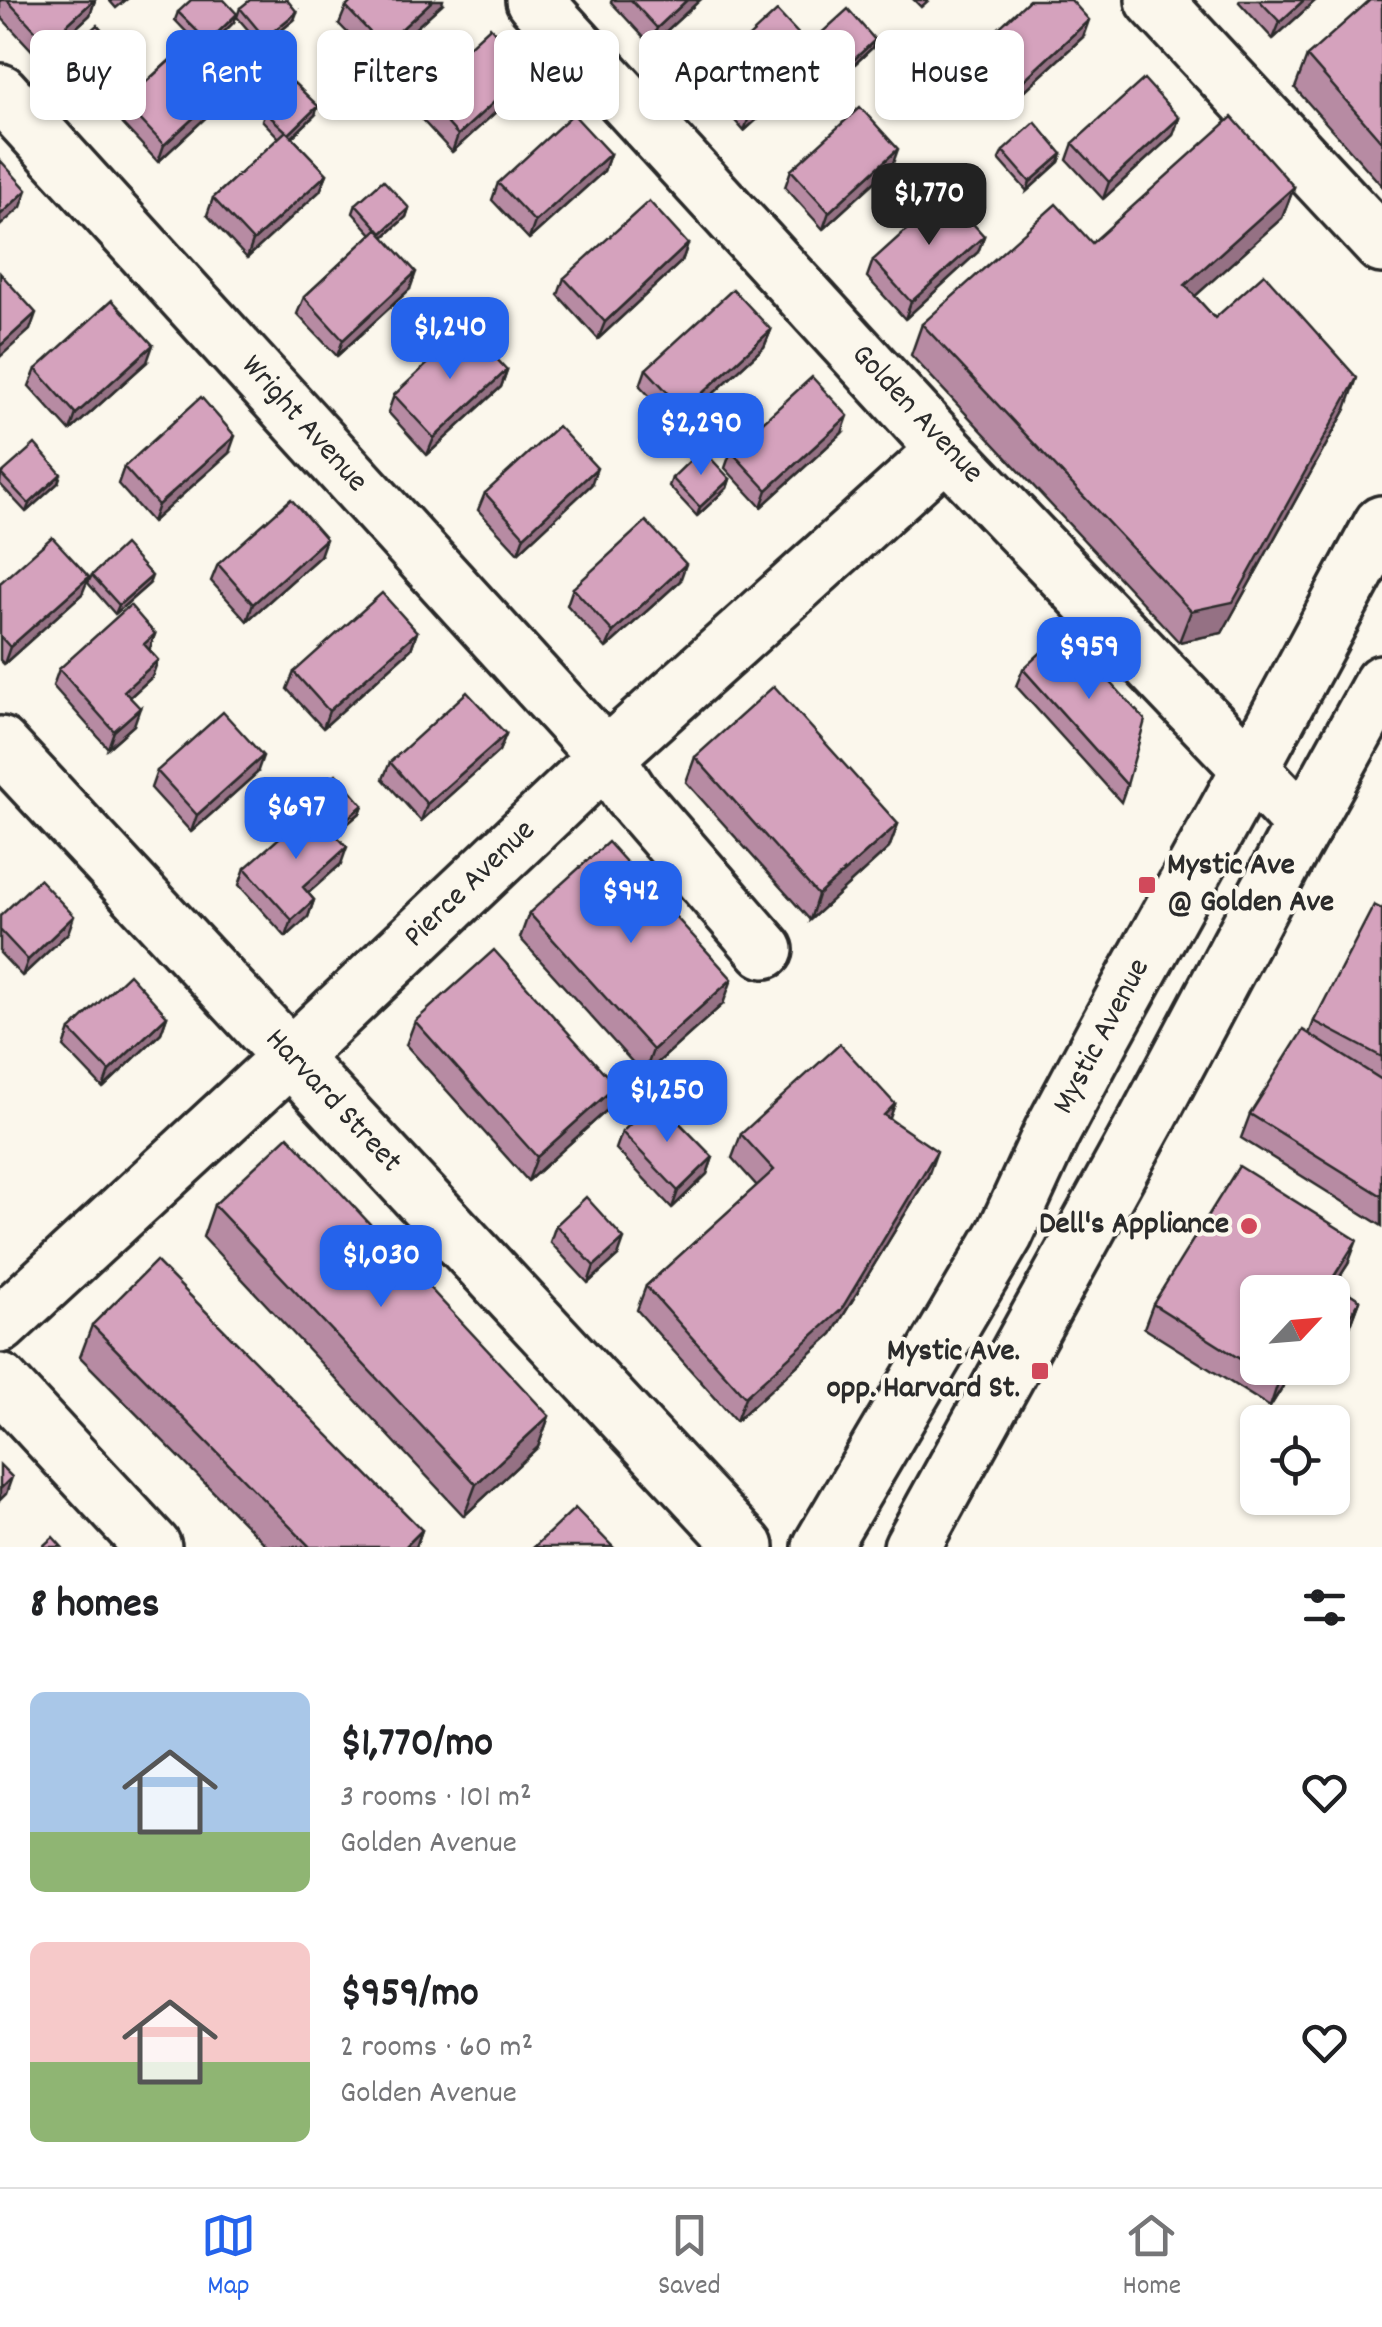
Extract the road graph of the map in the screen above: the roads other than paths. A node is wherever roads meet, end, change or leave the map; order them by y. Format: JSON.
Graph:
{"nodes":[{"id":1,"x":534,"y":0,"type":"edge"},
{"id":2,"x":1154,"y":0,"type":"edge"},
{"id":3,"x":0,"y":92,"type":"edge"},
{"id":4,"x":1382,"y":244,"type":"edge"},
{"id":5,"x":946,"y":450,"type":"junction"},
{"id":6,"x":1382,"y":524,"type":"edge"},
{"id":7,"x":1382,"y":683,"type":"edge"},
{"id":8,"x":0,"y":746,"type":"edge"},
{"id":9,"x":606,"y":757,"type":"junction"},
{"id":10,"x":1250,"y":769,"type":"junction"},
{"id":11,"x":1304,"y":825,"type":"junction"},
{"id":12,"x":765,"y":950,"type":"dead end"},
{"id":13,"x":290,"y":1058,"type":"junction"},
{"id":14,"x":0,"y":1325,"type":"edge"},
{"id":15,"x":0,"y":1382,"type":"edge"},
{"id":16,"x":153,"y":1547,"type":"edge"},
{"id":17,"x":746,"y":1547,"type":"edge"},
{"id":18,"x":821,"y":1547,"type":"edge"},
{"id":19,"x":912,"y":1547,"type":"edge"}],
"edges":[{"from":1,"to":5,"type":"street","name":"Golden Avenue"},
{"from":2,"to":4,"type":"street"},
{"from":3,"to":9,"type":"street","name":"Wright Avenue"},
{"from":5,"to":9,"type":"street","name":"Pierce Avenue"},
{"from":5,"to":10,"type":"street","name":"Golden Avenue"},
{"from":6,"to":10,"type":"street","name":"Mystic Avenue"},
{"from":7,"to":11,"type":"street"},
{"from":8,"to":13,"type":"street","name":"Harvard Street"},
{"from":9,"to":12,"type":"street","name":"Wright Avenue"},
{"from":9,"to":13,"type":"street","name":"Pierce Avenue"},
{"from":10,"to":11,"type":"street","name":"Golden Avenue"},
{"from":10,"to":18,"type":"street","name":"Mystic Avenue"},
{"from":11,"to":19,"type":"street"},
{"from":13,"to":14,"type":"street","name":"Pierce Avenue"},
{"from":13,"to":17,"type":"street","name":"Harvard Street"},
{"from":15,"to":16,"type":"street"}]}
